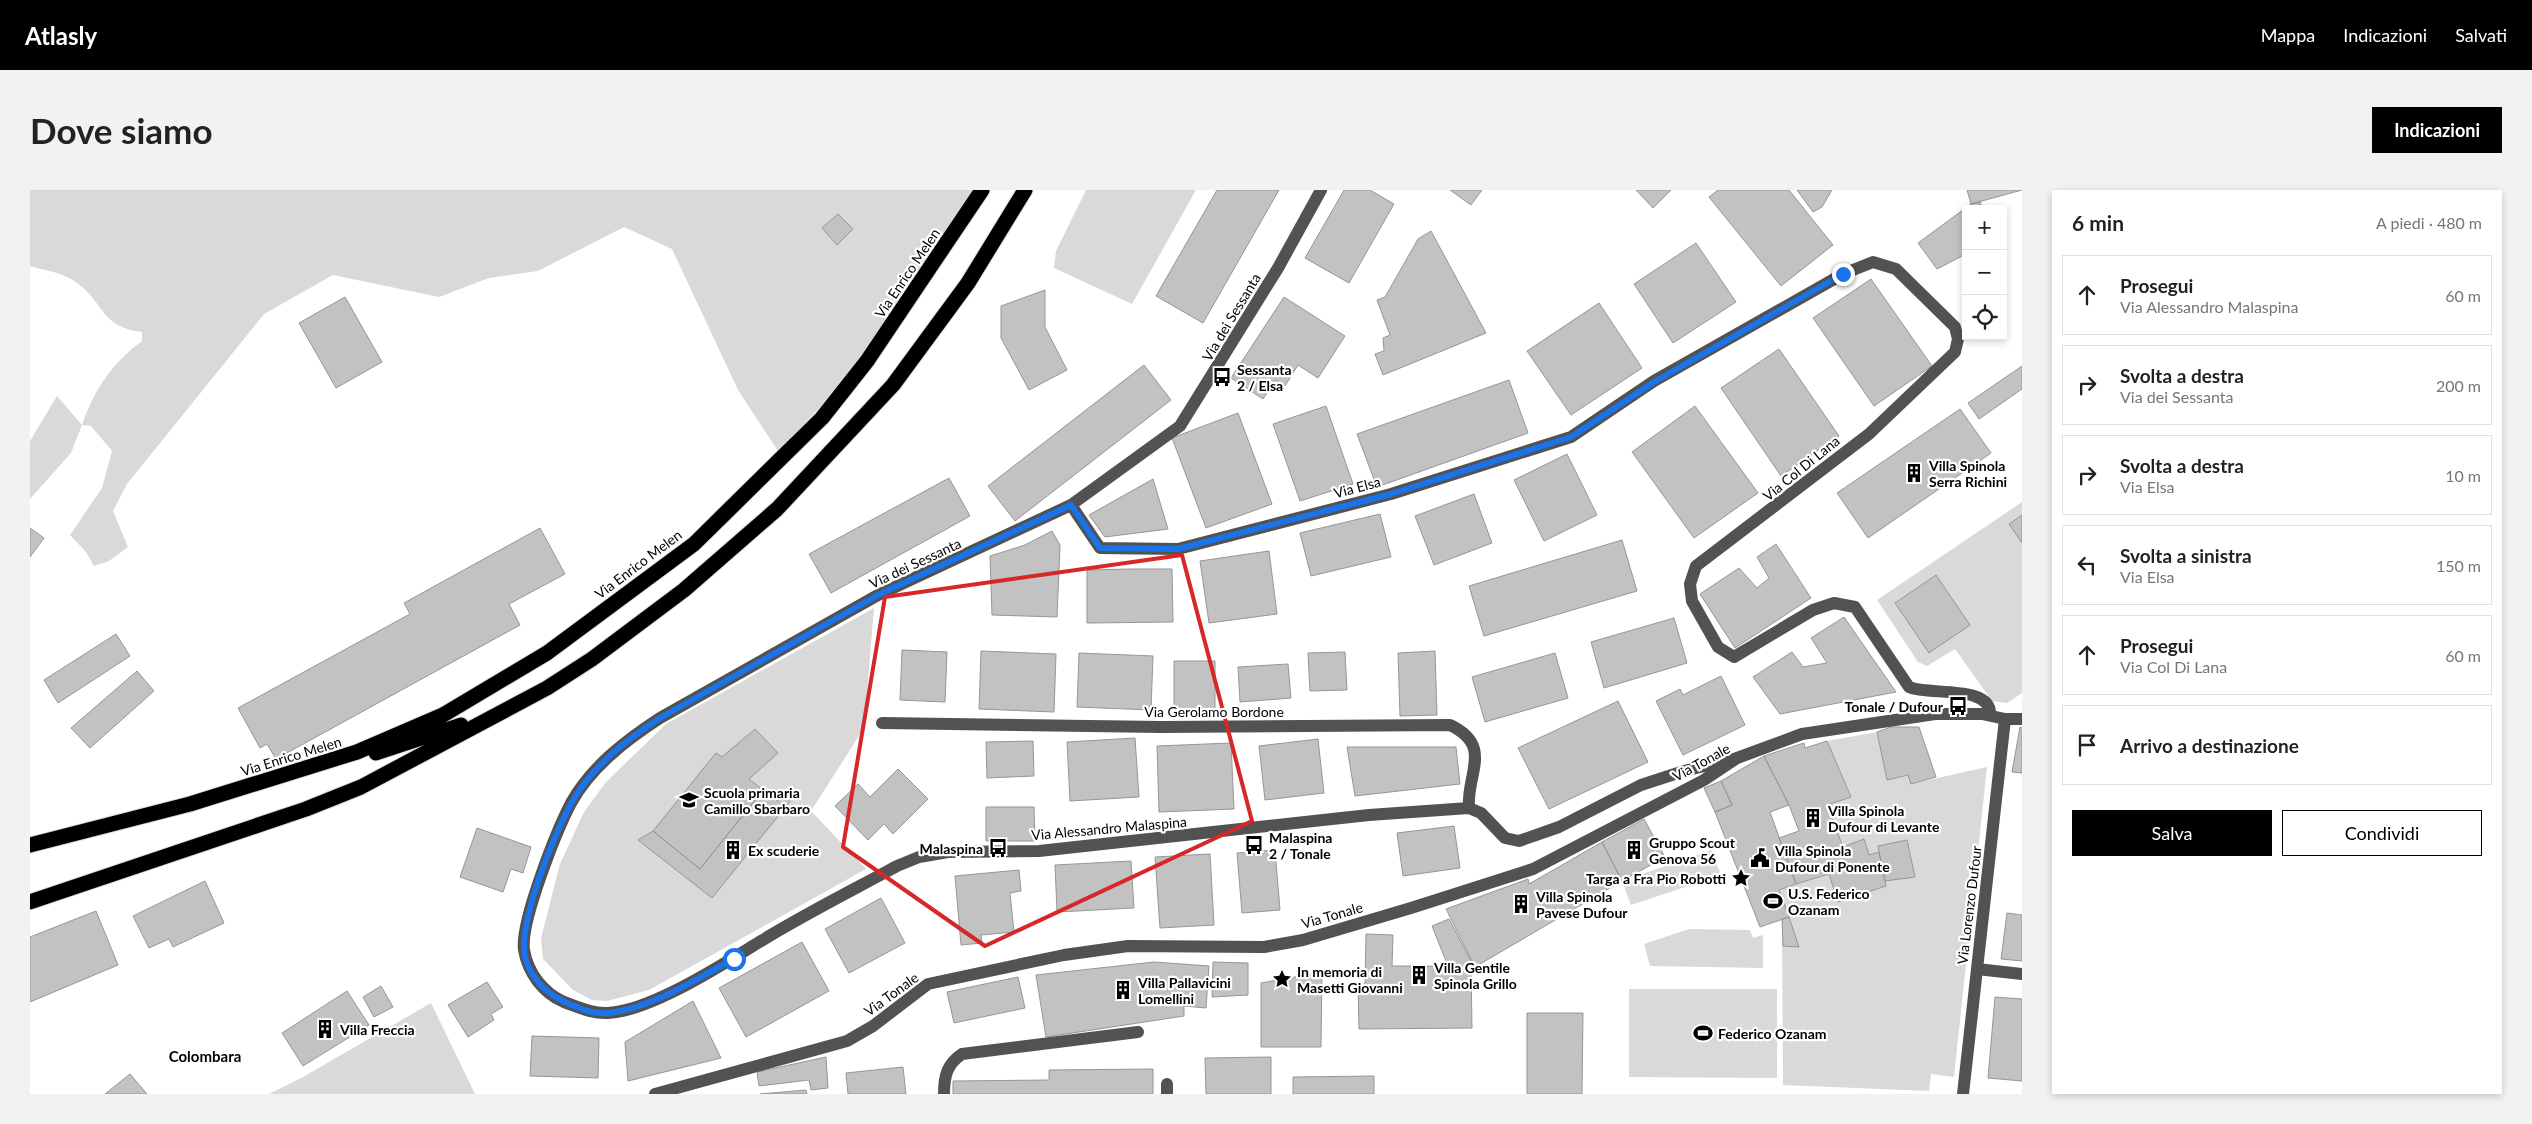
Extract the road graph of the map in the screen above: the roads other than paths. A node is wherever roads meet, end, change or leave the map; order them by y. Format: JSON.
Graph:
{"nodes":[{"id":1,"x":982,"y":190,"type":"edge"},
{"id":2,"x":1025,"y":190,"type":"edge"},
{"id":3,"x":1321,"y":190,"type":"edge"},
{"id":4,"x":1654,"y":382,"type":"joint"},
{"id":5,"x":1071,"y":505,"type":"junction"},
{"id":6,"x":498,"y":713,"type":"junction"},
{"id":7,"x":1990,"y":715,"type":"junction"},
{"id":8,"x":2022,"y":719,"type":"edge"},
{"id":9,"x":2006,"y":720,"type":"junction"},
{"id":10,"x":882,"y":723,"type":"dead end"},
{"id":11,"x":1737,"y":758,"type":"junction"},
{"id":12,"x":1469,"y":808,"type":"junction"},
{"id":13,"x":30,"y":845,"type":"edge"},
{"id":14,"x":30,"y":851,"type":"edge"},
{"id":15,"x":91,"y":883,"type":"dead end"},
{"id":16,"x":30,"y":902,"type":"edge"},
{"id":17,"x":524,"y":949,"type":"joint"},
{"id":18,"x":1977,"y":969,"type":"junction"},
{"id":19,"x":2022,"y":974,"type":"edge"},
{"id":20,"x":1138,"y":1032,"type":"dead end"},
{"id":21,"x":655,"y":1094,"type":"edge"},
{"id":22,"x":944,"y":1094,"type":"edge"},
{"id":23,"x":1963,"y":1094,"type":"edge"}],
"edges":[{"from":1,"to":13,"type":"highway","name":"Via Enrico Melen"},
{"from":2,"to":6,"type":"highway"},
{"from":3,"to":5,"type":"street","name":"Via dei Sessanta"},
{"from":4,"to":5,"type":"street","name":"Via Elsa"},
{"from":4,"to":7,"type":"street","name":"Via Col Di Lana"},
{"from":5,"to":17,"type":"street","name":"Via dei Sessanta"},
{"from":6,"to":14,"type":"highway"},
{"from":6,"to":16,"type":"highway"},
{"from":7,"to":9,"type":"street","name":"Via Tonale"},
{"from":7,"to":11,"type":"street","name":"Via Tonale"},
{"from":8,"to":9,"type":"street"},
{"from":9,"to":18,"type":"street","name":"Via Lorenzo Dufour"},
{"from":10,"to":12,"type":"street","name":"Via Gerolamo Bordone"},
{"from":11,"to":12,"type":"street"},
{"from":11,"to":21,"type":"street","name":"Via Tonale"},
{"from":12,"to":17,"type":"street","name":"Via Alessandro Malaspina"},
{"from":15,"to":16,"type":"street"},
{"from":18,"to":19,"type":"street"},
{"from":18,"to":23,"type":"street","name":"Via Lorenzo Dufour"},
{"from":20,"to":22,"type":"street"}]}
